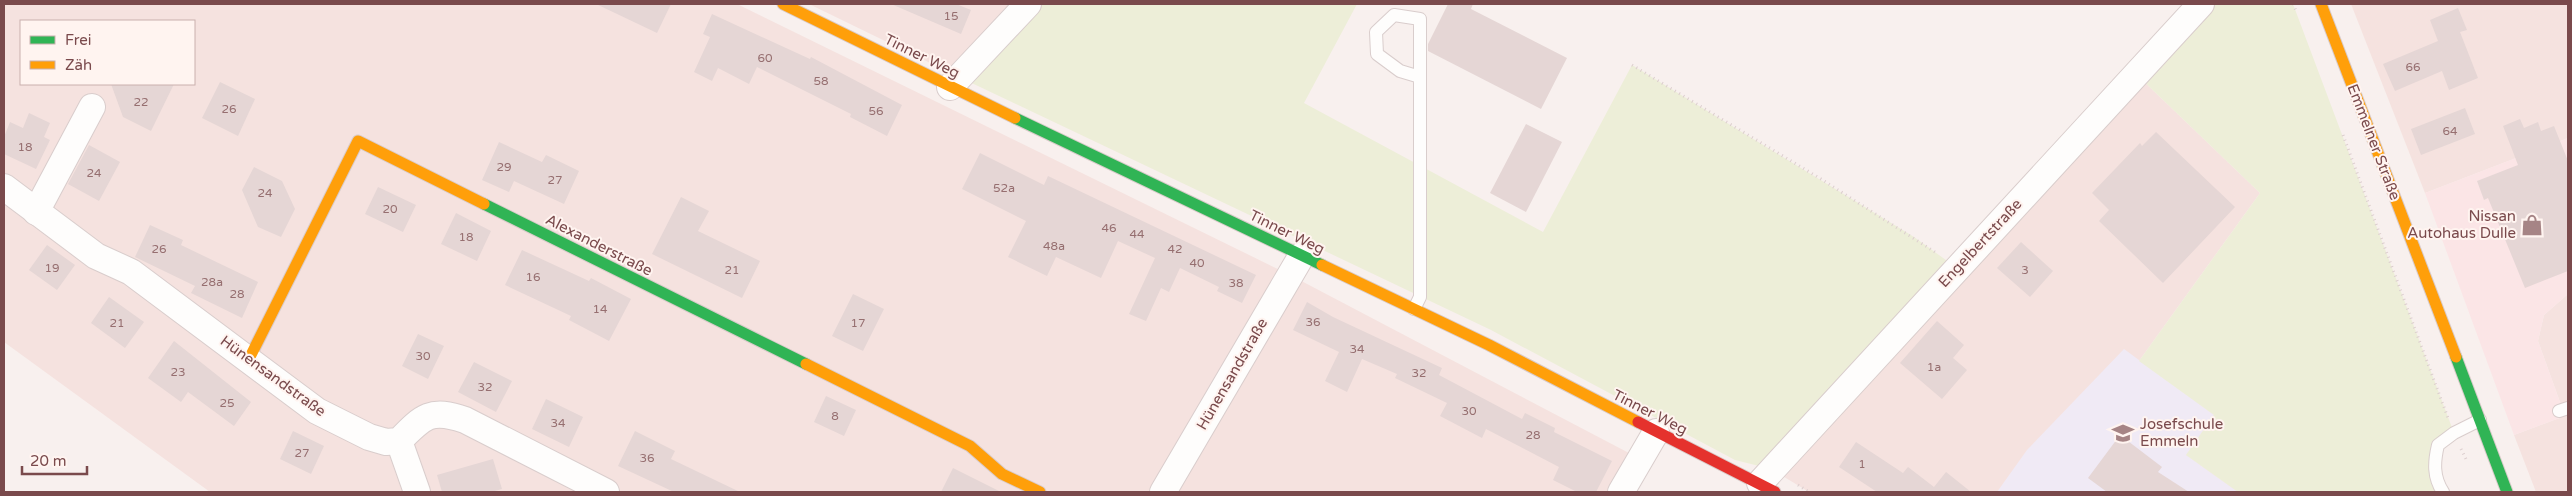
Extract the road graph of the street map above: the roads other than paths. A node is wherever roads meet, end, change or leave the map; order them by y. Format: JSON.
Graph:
{"nodes":[{"id":1,"x":783,"y":4,"type":"edge"},
{"id":2,"x":1028,"y":4,"type":"edge"},
{"id":3,"x":2201,"y":4,"type":"edge"},
{"id":4,"x":2321,"y":4,"type":"edge"},
{"id":5,"x":1420,"y":77,"type":"junction"},
{"id":6,"x":950,"y":87,"type":"junction"},
{"id":7,"x":92,"y":107,"type":"dead end"},
{"id":8,"x":4,"y":187,"type":"edge"},
{"id":9,"x":36,"y":212,"type":"junction"},
{"id":10,"x":1302,"y":256,"type":"junction"},
{"id":11,"x":1414,"y":309,"type":"junction"},
{"id":12,"x":249,"y":359,"type":"junction"},
{"id":13,"x":2480,"y":420,"type":"junction"},
{"id":14,"x":1656,"y":432,"type":"junction"},
{"id":15,"x":399,"y":441,"type":"junction"},
{"id":16,"x":1767,"y":488,"type":"edge"},
{"id":17,"x":417,"y":492,"type":"edge"},
{"id":18,"x":606,"y":492,"type":"edge"},
{"id":19,"x":1040,"y":492,"type":"edge"},
{"id":20,"x":1163,"y":492,"type":"edge"},
{"id":21,"x":1621,"y":492,"type":"edge"},
{"id":22,"x":2443,"y":492,"type":"edge"},
{"id":23,"x":2506,"y":492,"type":"edge"}],
"edges":[{"from":1,"to":6,"type":"street","name":"Tinner Weg"},
{"from":2,"to":6,"type":"street"},
{"from":3,"to":16,"type":"street","name":"Engelbertstraße"},
{"from":4,"to":13,"type":"street","name":"Emmelner Straße"},
{"from":5,"to":5,"type":"lane"},
{"from":5,"to":11,"type":"lane"},
{"from":6,"to":10,"type":"street","name":"Tinner Weg"},
{"from":7,"to":9,"type":"street"},
{"from":8,"to":9,"type":"street","name":"Hünensandstraße"},
{"from":9,"to":12,"type":"street","name":"Hünensandstraße"},
{"from":10,"to":11,"type":"street","name":"Tinner Weg"},
{"from":10,"to":20,"type":"street","name":"Hünensandstraße"},
{"from":11,"to":14,"type":"street","name":"Tinner Weg"},
{"from":12,"to":15,"type":"street","name":"Hünensandstraße"},
{"from":12,"to":19,"type":"street","name":"Alexanderstraße"},
{"from":13,"to":22,"type":"lane"},
{"from":13,"to":23,"type":"street","name":"Emmelner Straße"},
{"from":14,"to":16,"type":"street","name":"Tinner Weg"},
{"from":14,"to":21,"type":"street"},
{"from":15,"to":17,"type":"street"},
{"from":15,"to":18,"type":"street"}]}
